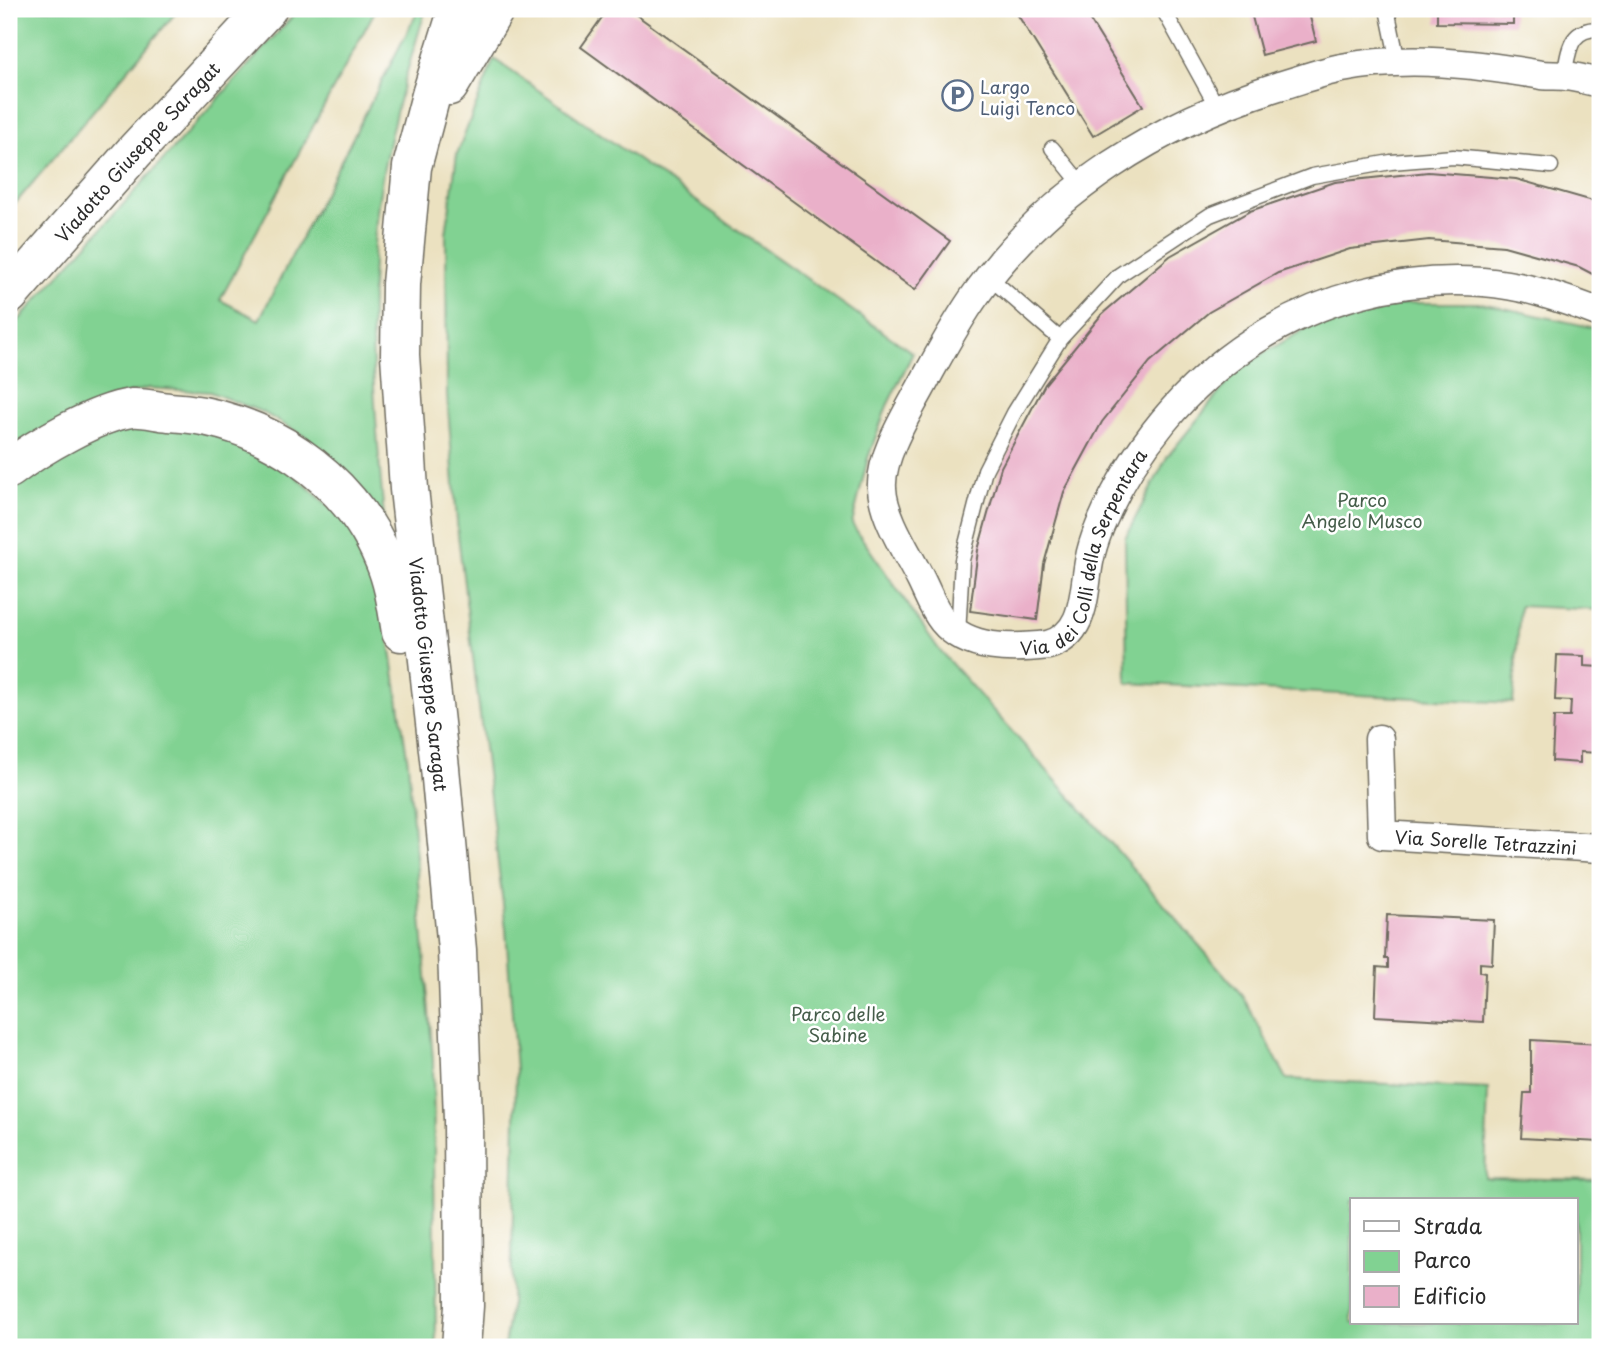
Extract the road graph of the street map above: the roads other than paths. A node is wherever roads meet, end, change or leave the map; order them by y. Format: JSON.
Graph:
{"nodes":[{"id":1,"x":233,"y":9,"type":"edge"},
{"id":2,"x":267,"y":9,"type":"edge"},
{"id":3,"x":458,"y":9,"type":"edge"},
{"id":4,"x":495,"y":9,"type":"edge"},
{"id":5,"x":1163,"y":9,"type":"edge"},
{"id":6,"x":1387,"y":9,"type":"edge"},
{"id":7,"x":1600,"y":29,"type":"edge"},
{"id":8,"x":1398,"y":62,"type":"junction"},
{"id":9,"x":1564,"y":76,"type":"junction"},
{"id":10,"x":1600,"y":83,"type":"edge"},
{"id":11,"x":1217,"y":107,"type":"junction"},
{"id":12,"x":422,"y":130,"type":"junction"},
{"id":13,"x":1052,"y":148,"type":"dead end"},
{"id":14,"x":135,"y":151,"type":"junction"},
{"id":15,"x":1552,"y":166,"type":"dead end"},
{"id":16,"x":1082,"y":185,"type":"junction"},
{"id":17,"x":989,"y":277,"type":"junction"},
{"id":18,"x":9,"y":296,"type":"edge"},
{"id":19,"x":1600,"y":313,"type":"edge"},
{"id":20,"x":1059,"y":339,"type":"junction"},
{"id":21,"x":9,"y":469,"type":"edge"},
{"id":22,"x":958,"y":636,"type":"junction"},
{"id":23,"x":1379,"y":739,"type":"dead end"},
{"id":24,"x":440,"y":768,"type":"junction"},
{"id":25,"x":1600,"y":848,"type":"edge"},
{"id":26,"x":461,"y":1347,"type":"edge"}],
"edges":[{"from":1,"to":14,"type":"main road"},
{"from":2,"to":14,"type":"main road","name":"Viadotto Giuseppe Saragat"},
{"from":3,"to":12,"type":"main road","name":"Viadotto Giuseppe Saragat"},
{"from":4,"to":12,"type":"main road"},
{"from":5,"to":11,"type":"lane"},
{"from":6,"to":8,"type":"lane"},
{"from":7,"to":9,"type":"lane"},
{"from":8,"to":9,"type":"street"},
{"from":8,"to":11,"type":"street"},
{"from":9,"to":10,"type":"street"},
{"from":11,"to":16,"type":"street"},
{"from":12,"to":24,"type":"main road","name":"Viadotto Giuseppe Saragat"},
{"from":13,"to":16,"type":"lane"},
{"from":14,"to":18,"type":"main road","name":"Viadotto Giuseppe Saragat"},
{"from":15,"to":20,"type":"lane"},
{"from":16,"to":17,"type":"street"},
{"from":17,"to":20,"type":"lane"},
{"from":17,"to":22,"type":"street"},
{"from":19,"to":22,"type":"street","name":"Via dei Colli della Serpentara"},
{"from":20,"to":22,"type":"lane"},
{"from":21,"to":24,"type":"main road"},
{"from":23,"to":25,"type":"street","name":"Via Sorelle Tetrazzini"},
{"from":24,"to":26,"type":"main road","name":"Viadotto Giuseppe Saragat"}]}
